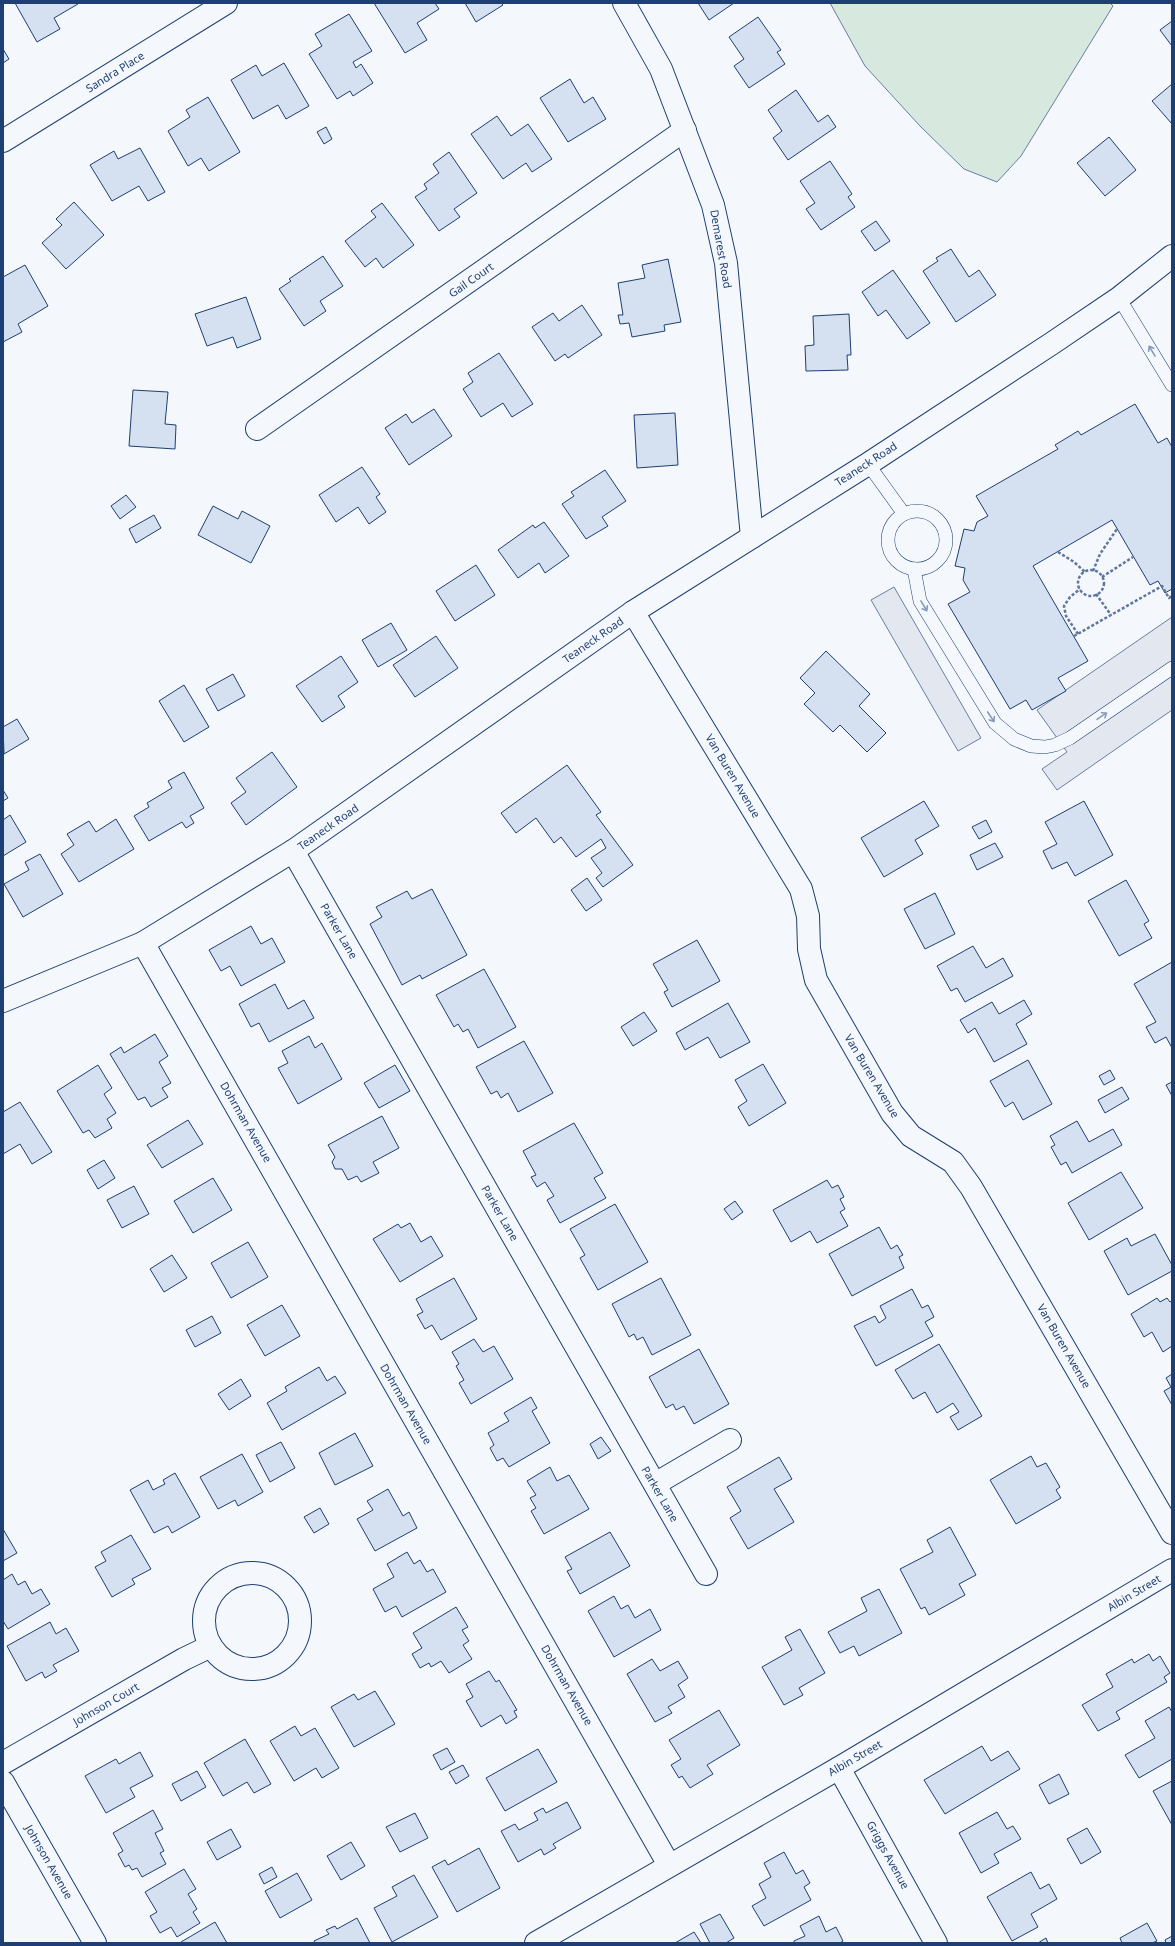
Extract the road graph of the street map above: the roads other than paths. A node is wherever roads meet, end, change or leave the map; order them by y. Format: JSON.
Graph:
{"nodes":[{"id":1,"x":226,"y":3,"type":"edge"},
{"id":2,"x":624,"y":3,"type":"edge"},
{"id":3,"x":685,"y":130,"type":"junction"},
{"id":4,"x":3,"y":141,"type":"edge"},
{"id":5,"x":1172,"y":256,"type":"edge"},
{"id":6,"x":1119,"y":298,"type":"junction"},
{"id":7,"x":1172,"y":385,"type":"edge"},
{"id":8,"x":257,"y":429,"type":"dead end"},
{"id":9,"x":868,"y":464,"type":"junction"},
{"id":10,"x":904,"y":514,"type":"junction"},
{"id":11,"x":752,"y":537,"type":"junction"},
{"id":12,"x":914,"y":569,"type":"junction"},
{"id":13,"x":633,"y":612,"type":"junction"},
{"id":14,"x":1172,"y":668,"type":"edge"},
{"id":15,"x":293,"y":851,"type":"junction"},
{"id":16,"x":143,"y":943,"type":"junction"},
{"id":17,"x":3,"y":1001,"type":"edge"},
{"id":18,"x":730,"y":1440,"type":"dead end"},
{"id":19,"x":655,"y":1484,"type":"junction"},
{"id":20,"x":1172,"y":1533,"type":"edge"},
{"id":21,"x":1172,"y":1570,"type":"edge"},
{"id":22,"x":706,"y":1574,"type":"dead end"},
{"id":23,"x":210,"y":1646,"type":"junction"},
{"id":24,"x":3,"y":1764,"type":"edge"},
{"id":25,"x":839,"y":1768,"type":"junction"},
{"id":26,"x":3,"y":1782,"type":"edge"},
{"id":27,"x":669,"y":1865,"type":"junction"},
{"id":28,"x":95,"y":1943,"type":"edge"},
{"id":29,"x":536,"y":1943,"type":"edge"},
{"id":30,"x":936,"y":1943,"type":"edge"}],
"edges":[{"from":1,"to":4,"type":"street","name":"Sandra Place"},
{"from":2,"to":3,"type":"street","name":"Demarest Road"},
{"from":3,"to":8,"type":"street","name":"Gail Court"},
{"from":3,"to":11,"type":"street","name":"Demarest Road"},
{"from":5,"to":6,"type":"street","name":"Teaneck Road"},
{"from":7,"to":6,"type":"lane","one_way":true},
{"from":6,"to":9,"type":"street","name":"Teaneck Road"},
{"from":9,"to":10,"type":"lane"},
{"from":9,"to":11,"type":"street","name":"Teaneck Road"},
{"from":10,"to":12,"type":"lane"},
{"from":10,"to":12,"type":"lane"},
{"from":11,"to":13,"type":"street","name":"Teaneck Road"},
{"from":12,"to":14,"type":"lane","one_way":true},
{"from":13,"to":15,"type":"street","name":"Teaneck Road"},
{"from":13,"to":20,"type":"street","name":"Van Buren Avenue"},
{"from":15,"to":16,"type":"street","name":"Teaneck Road"},
{"from":15,"to":19,"type":"street","name":"Parker Lane"},
{"from":16,"to":17,"type":"street","name":"Teaneck Road"},
{"from":16,"to":27,"type":"street","name":"Dohrman Avenue"},
{"from":18,"to":19,"type":"street"},
{"from":19,"to":22,"type":"street","name":"Parker Lane"},
{"from":21,"to":25,"type":"street","name":"Albin Street"},
{"from":23,"to":23,"type":"street"},
{"from":23,"to":24,"type":"street","name":"Johnson Court"},
{"from":25,"to":27,"type":"street","name":"Albin Street"},
{"from":25,"to":30,"type":"street","name":"Griggs Avenue"},
{"from":26,"to":28,"type":"street","name":"Johnson Avenue"},
{"from":27,"to":29,"type":"street","name":"Albin Street"}]}
